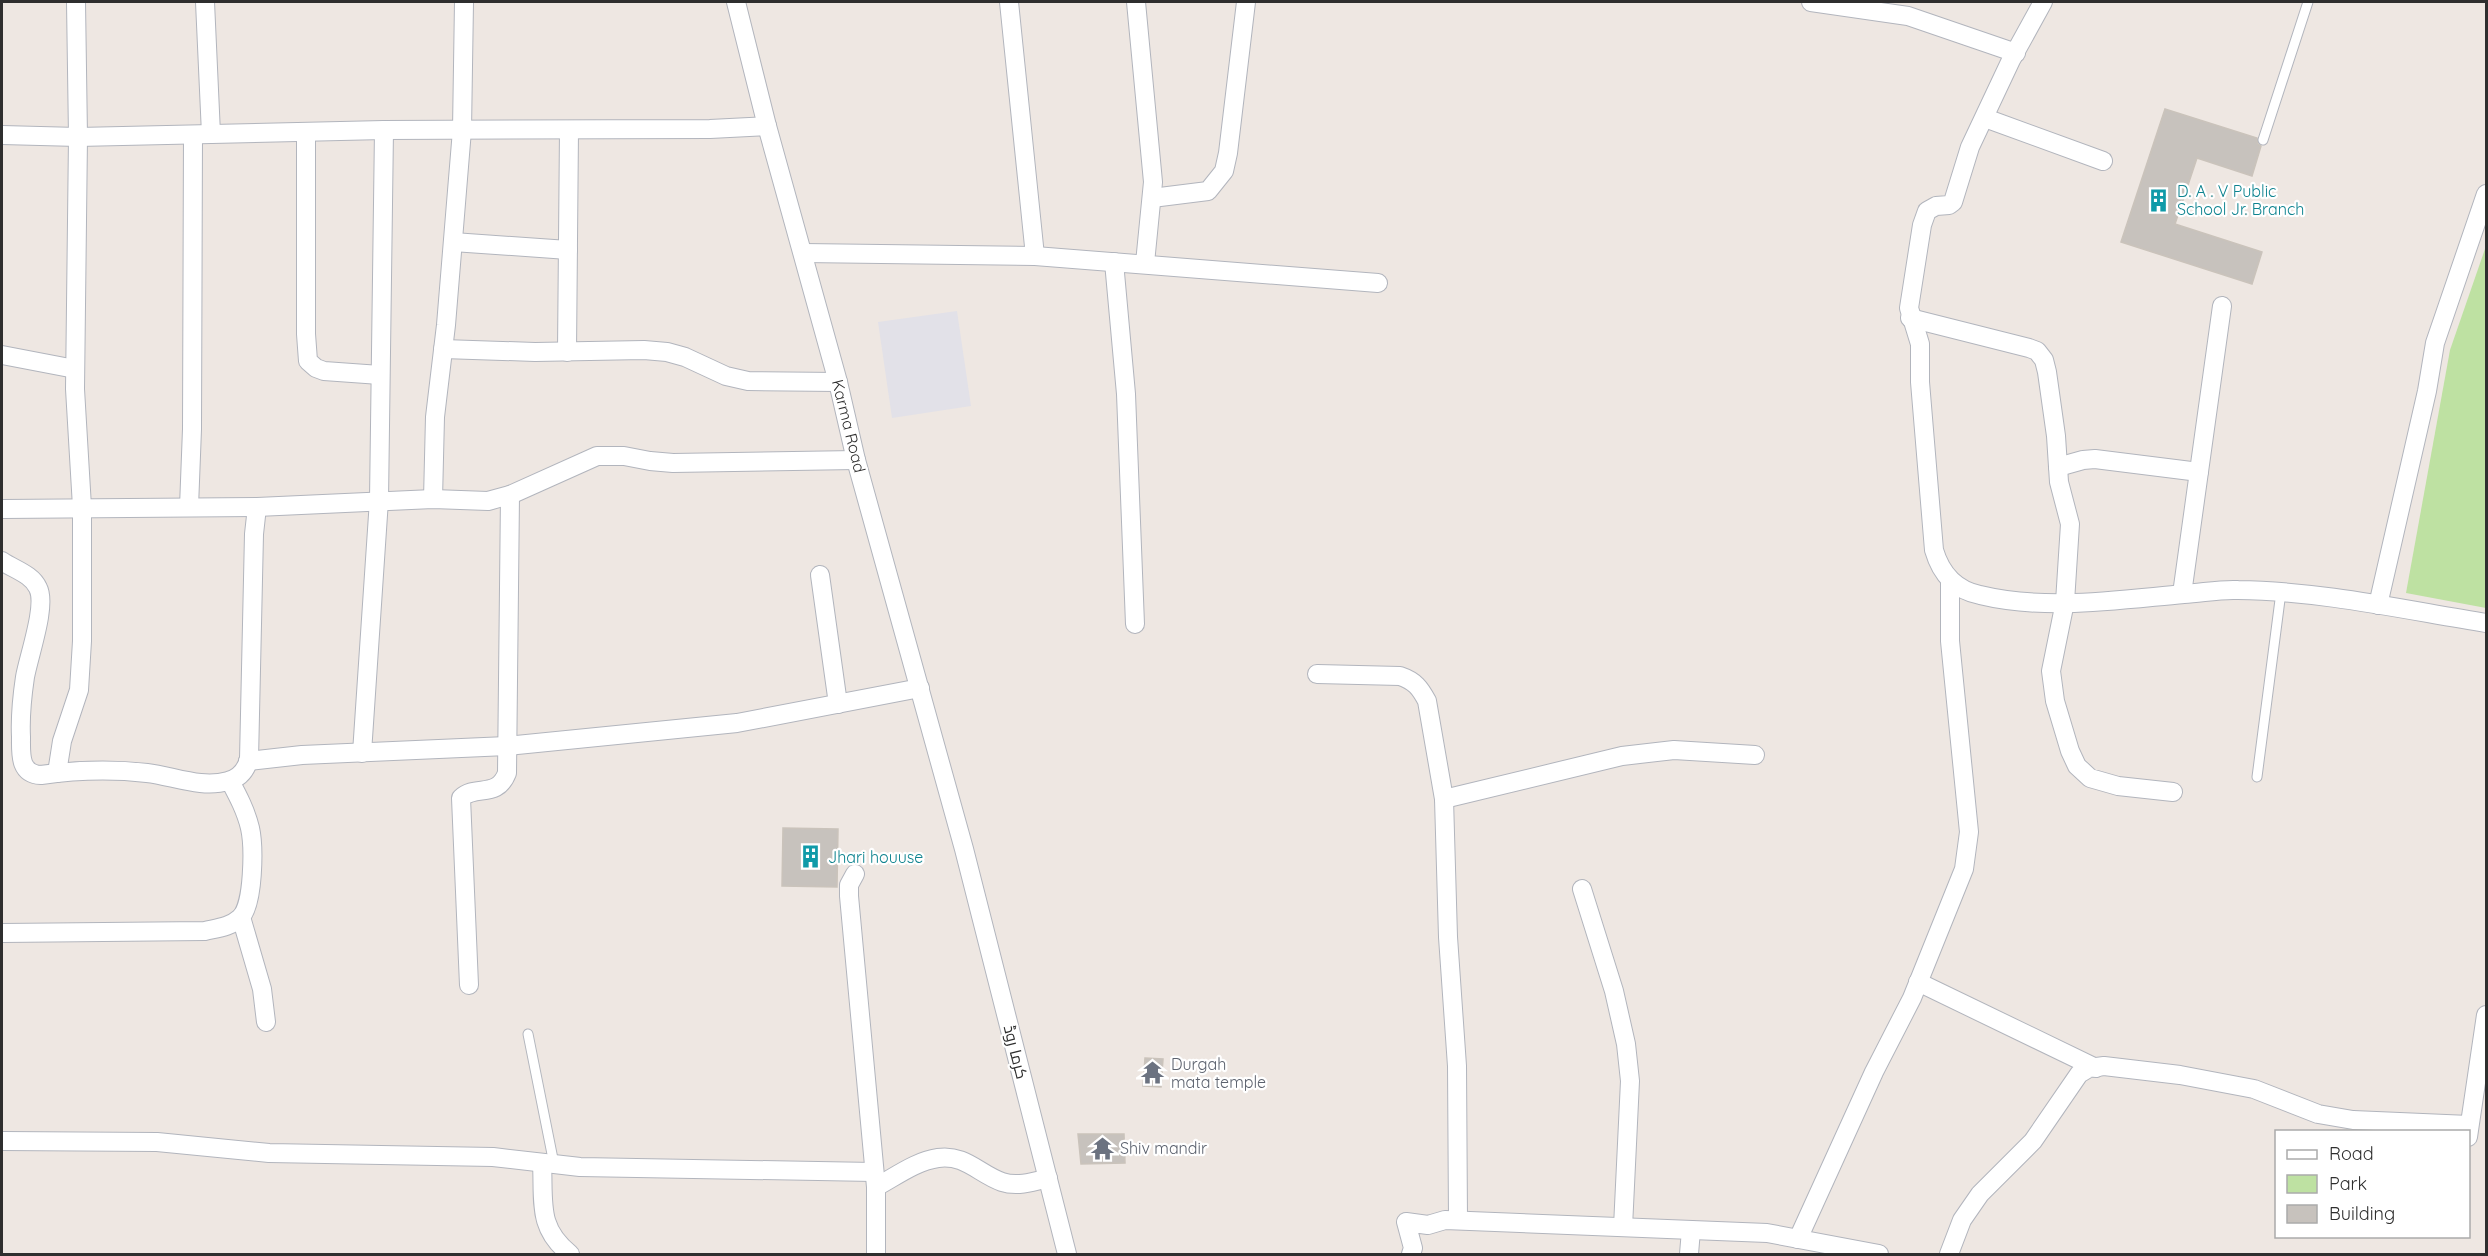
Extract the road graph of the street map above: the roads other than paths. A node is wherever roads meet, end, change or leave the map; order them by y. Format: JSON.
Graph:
{"nodes":[{"id":1,"x":76,"y":2,"type":"edge"},
{"id":2,"x":205,"y":2,"type":"edge"},
{"id":3,"x":464,"y":2,"type":"edge"},
{"id":4,"x":736,"y":2,"type":"edge"},
{"id":5,"x":1009,"y":2,"type":"edge"},
{"id":6,"x":1136,"y":2,"type":"edge"},
{"id":7,"x":1246,"y":2,"type":"edge"},
{"id":8,"x":1811,"y":2,"type":"edge"},
{"id":9,"x":2043,"y":2,"type":"edge"},
{"id":10,"x":2308,"y":2,"type":"edge"},
{"id":11,"x":2016,"y":53,"type":"junction"},
{"id":12,"x":1984,"y":118,"type":"junction"},
{"id":13,"x":767,"y":126,"type":"junction"},
{"id":14,"x":384,"y":130,"type":"junction"},
{"id":15,"x":462,"y":130,"type":"junction"},
{"id":16,"x":569,"y":130,"type":"junction"},
{"id":17,"x":306,"y":132,"type":"junction"},
{"id":18,"x":202,"y":134,"type":"junction"},
{"id":19,"x":2,"y":135,"type":"edge"},
{"id":20,"x":78,"y":137,"type":"junction"},
{"id":21,"x":2263,"y":140,"type":"dead end"},
{"id":22,"x":2103,"y":161,"type":"dead end"},
{"id":23,"x":2487,"y":194,"type":"edge"},
{"id":24,"x":1152,"y":198,"type":"junction"},
{"id":25,"x":453,"y":242,"type":"junction"},
{"id":26,"x":568,"y":250,"type":"junction"},
{"id":27,"x":803,"y":253,"type":"junction"},
{"id":28,"x":1035,"y":256,"type":"junction"},
{"id":29,"x":1114,"y":262,"type":"junction"},
{"id":30,"x":1145,"y":263,"type":"junction"},
{"id":31,"x":1378,"y":283,"type":"dead end"},
{"id":32,"x":2222,"y":306,"type":"dead end"},
{"id":33,"x":1910,"y":318,"type":"junction"},
{"id":34,"x":443,"y":349,"type":"junction"},
{"id":35,"x":567,"y":352,"type":"junction"},
{"id":36,"x":2,"y":355,"type":"edge"},
{"id":37,"x":75,"y":369,"type":"junction"},
{"id":38,"x":380,"y":375,"type":"junction"},
{"id":39,"x":838,"y":382,"type":"junction"},
{"id":40,"x":856,"y":460,"type":"junction"},
{"id":41,"x":2058,"y":467,"type":"junction"},
{"id":42,"x":2199,"y":472,"type":"junction"},
{"id":43,"x":510,"y":495,"type":"junction"},
{"id":44,"x":433,"y":499,"type":"junction"},
{"id":45,"x":379,"y":500,"type":"junction"},
{"id":46,"x":82,"y":507,"type":"junction"},
{"id":47,"x":189,"y":507,"type":"junction"},
{"id":48,"x":257,"y":507,"type":"junction"},
{"id":49,"x":2,"y":509,"type":"edge"},
{"id":50,"x":2,"y":561,"type":"edge"},
{"id":51,"x":820,"y":575,"type":"dead end"},
{"id":52,"x":1950,"y":580,"type":"junction"},
{"id":53,"x":2281,"y":592,"type":"junction"},
{"id":54,"x":2182,"y":594,"type":"junction"},
{"id":55,"x":2065,"y":602,"type":"junction"},
{"id":56,"x":2378,"y":605,"type":"junction"},
{"id":57,"x":2487,"y":623,"type":"edge"},
{"id":58,"x":1135,"y":624,"type":"dead end"},
{"id":59,"x":1317,"y":674,"type":"dead end"},
{"id":60,"x":920,"y":688,"type":"junction"},
{"id":61,"x":838,"y":704,"type":"junction"},
{"id":62,"x":507,"y":746,"type":"junction"},
{"id":63,"x":362,"y":753,"type":"junction"},
{"id":64,"x":1755,"y":755,"type":"dead end"},
{"id":65,"x":248,"y":761,"type":"junction"},
{"id":66,"x":57,"y":773,"type":"junction"},
{"id":67,"x":2257,"y":777,"type":"dead end"},
{"id":68,"x":230,"y":781,"type":"junction"},
{"id":69,"x":2173,"y":792,"type":"dead end"},
{"id":70,"x":1443,"y":799,"type":"junction"},
{"id":71,"x":964,"y":849,"type":"joint"},
{"id":72,"x":855,"y":874,"type":"dead end"},
{"id":73,"x":1582,"y":889,"type":"dead end"},
{"id":74,"x":241,"y":917,"type":"junction"},
{"id":75,"x":2,"y":933,"type":"edge"},
{"id":76,"x":1918,"y":982,"type":"junction"},
{"id":77,"x":469,"y":985,"type":"dead end"},
{"id":78,"x":2487,"y":1015,"type":"edge"},
{"id":79,"x":266,"y":1022,"type":"dead end"},
{"id":80,"x":528,"y":1034,"type":"dead end"},
{"id":81,"x":2096,"y":1068,"type":"junction"},
{"id":82,"x":2479,"y":1078,"type":"junction"},
{"id":83,"x":2487,"y":1099,"type":"edge"},
{"id":84,"x":2458,"y":1130,"type":"edge"},
{"id":85,"x":2469,"y":1130,"type":"edge"},
{"id":86,"x":2,"y":1141,"type":"edge"},
{"id":87,"x":548,"y":1163,"type":"junction"},
{"id":88,"x":1048,"y":1178,"type":"junction"},
{"id":89,"x":875,"y":1180,"type":"junction"},
{"id":90,"x":1458,"y":1220,"type":"junction"},
{"id":91,"x":1623,"y":1227,"type":"junction"},
{"id":92,"x":1691,"y":1230,"type":"junction"},
{"id":93,"x":1798,"y":1239,"type":"junction"},
{"id":94,"x":570,"y":1254,"type":"edge"},
{"id":95,"x":876,"y":1254,"type":"edge"},
{"id":96,"x":1067,"y":1254,"type":"edge"},
{"id":97,"x":1412,"y":1254,"type":"edge"},
{"id":98,"x":1689,"y":1254,"type":"edge"},
{"id":99,"x":1879,"y":1254,"type":"edge"},
{"id":100,"x":1949,"y":1254,"type":"edge"}],
"edges":[{"from":1,"to":20,"type":"street"},
{"from":2,"to":18,"type":"street"},
{"from":3,"to":15,"type":"street"},
{"from":4,"to":13,"type":"street","name":"Karma Road"},
{"from":5,"to":28,"type":"street"},
{"from":6,"to":24,"type":"street"},
{"from":7,"to":24,"type":"street"},
{"from":8,"to":11,"type":"street"},
{"from":9,"to":11,"type":"street"},
{"from":10,"to":21,"type":"lane"},
{"from":11,"to":12,"type":"street"},
{"from":12,"to":22,"type":"street"},
{"from":12,"to":33,"type":"street"},
{"from":13,"to":16,"type":"street"},
{"from":13,"to":27,"type":"street","name":"Karma Road"},
{"from":14,"to":15,"type":"street"},
{"from":14,"to":17,"type":"street"},
{"from":14,"to":38,"type":"street"},
{"from":15,"to":16,"type":"street"},
{"from":15,"to":25,"type":"street"},
{"from":16,"to":26,"type":"street"},
{"from":17,"to":18,"type":"street"},
{"from":17,"to":38,"type":"street"},
{"from":18,"to":20,"type":"street"},
{"from":18,"to":47,"type":"street"},
{"from":19,"to":20,"type":"street"},
{"from":20,"to":37,"type":"street"},
{"from":23,"to":56,"type":"street"},
{"from":24,"to":30,"type":"street"},
{"from":25,"to":26,"type":"street"},
{"from":25,"to":34,"type":"street"},
{"from":26,"to":35,"type":"street"},
{"from":27,"to":28,"type":"street"},
{"from":27,"to":39,"type":"street","name":"Karma Road"},
{"from":28,"to":29,"type":"street"},
{"from":29,"to":30,"type":"street"},
{"from":29,"to":58,"type":"street"},
{"from":30,"to":31,"type":"street"},
{"from":32,"to":42,"type":"street"},
{"from":33,"to":41,"type":"street"},
{"from":33,"to":52,"type":"street"},
{"from":34,"to":35,"type":"street"},
{"from":34,"to":44,"type":"street"},
{"from":35,"to":39,"type":"street"},
{"from":36,"to":37,"type":"street"},
{"from":37,"to":46,"type":"street"},
{"from":38,"to":45,"type":"street"},
{"from":39,"to":40,"type":"street","name":"Karma Road"},
{"from":40,"to":43,"type":"street"},
{"from":40,"to":60,"type":"street","name":"Karma Road"},
{"from":41,"to":42,"type":"street"},
{"from":41,"to":55,"type":"street"},
{"from":42,"to":54,"type":"street"},
{"from":43,"to":44,"type":"street"},
{"from":43,"to":62,"type":"street"},
{"from":44,"to":45,"type":"street"},
{"from":45,"to":48,"type":"street"},
{"from":45,"to":63,"type":"street"},
{"from":46,"to":47,"type":"street"},
{"from":46,"to":49,"type":"street"},
{"from":46,"to":66,"type":"street"},
{"from":47,"to":48,"type":"street"},
{"from":48,"to":65,"type":"street"},
{"from":50,"to":66,"type":"street"},
{"from":51,"to":61,"type":"street"},
{"from":52,"to":55,"type":"street"},
{"from":52,"to":76,"type":"street"},
{"from":53,"to":54,"type":"street"},
{"from":53,"to":56,"type":"street"},
{"from":53,"to":67,"type":"lane"},
{"from":54,"to":55,"type":"street"},
{"from":55,"to":69,"type":"street"},
{"from":56,"to":57,"type":"street"},
{"from":59,"to":70,"type":"street"},
{"from":60,"to":61,"type":"street"},
{"from":60,"to":71,"type":"street","name":"Karma Road"},
{"from":61,"to":62,"type":"street"},
{"from":62,"to":63,"type":"street"},
{"from":62,"to":77,"type":"street"},
{"from":63,"to":65,"type":"street"},
{"from":64,"to":70,"type":"street"},
{"from":65,"to":68,"type":"street"},
{"from":66,"to":68,"type":"street"},
{"from":68,"to":74,"type":"street"},
{"from":70,"to":90,"type":"street"},
{"from":71,"to":88,"type":"street","name":"کرما روڈ"},
{"from":72,"to":89,"type":"street"},
{"from":73,"to":91,"type":"street"},
{"from":74,"to":75,"type":"street"},
{"from":74,"to":79,"type":"street"},
{"from":76,"to":81,"type":"street"},
{"from":76,"to":93,"type":"street"},
{"from":78,"to":82,"type":"street"},
{"from":80,"to":87,"type":"lane"},
{"from":81,"to":84,"type":"street"},
{"from":81,"to":100,"type":"street"},
{"from":82,"to":83,"type":"street"},
{"from":82,"to":85,"type":"street"},
{"from":86,"to":87,"type":"street"},
{"from":87,"to":89,"type":"street"},
{"from":87,"to":94,"type":"street"},
{"from":88,"to":89,"type":"street"},
{"from":88,"to":96,"type":"street","name":"کرما روڈ"},
{"from":89,"to":95,"type":"street"},
{"from":90,"to":91,"type":"street"},
{"from":90,"to":97,"type":"street"},
{"from":91,"to":92,"type":"street"},
{"from":92,"to":93,"type":"street"},
{"from":92,"to":98,"type":"street"},
{"from":93,"to":99,"type":"street"}]}
